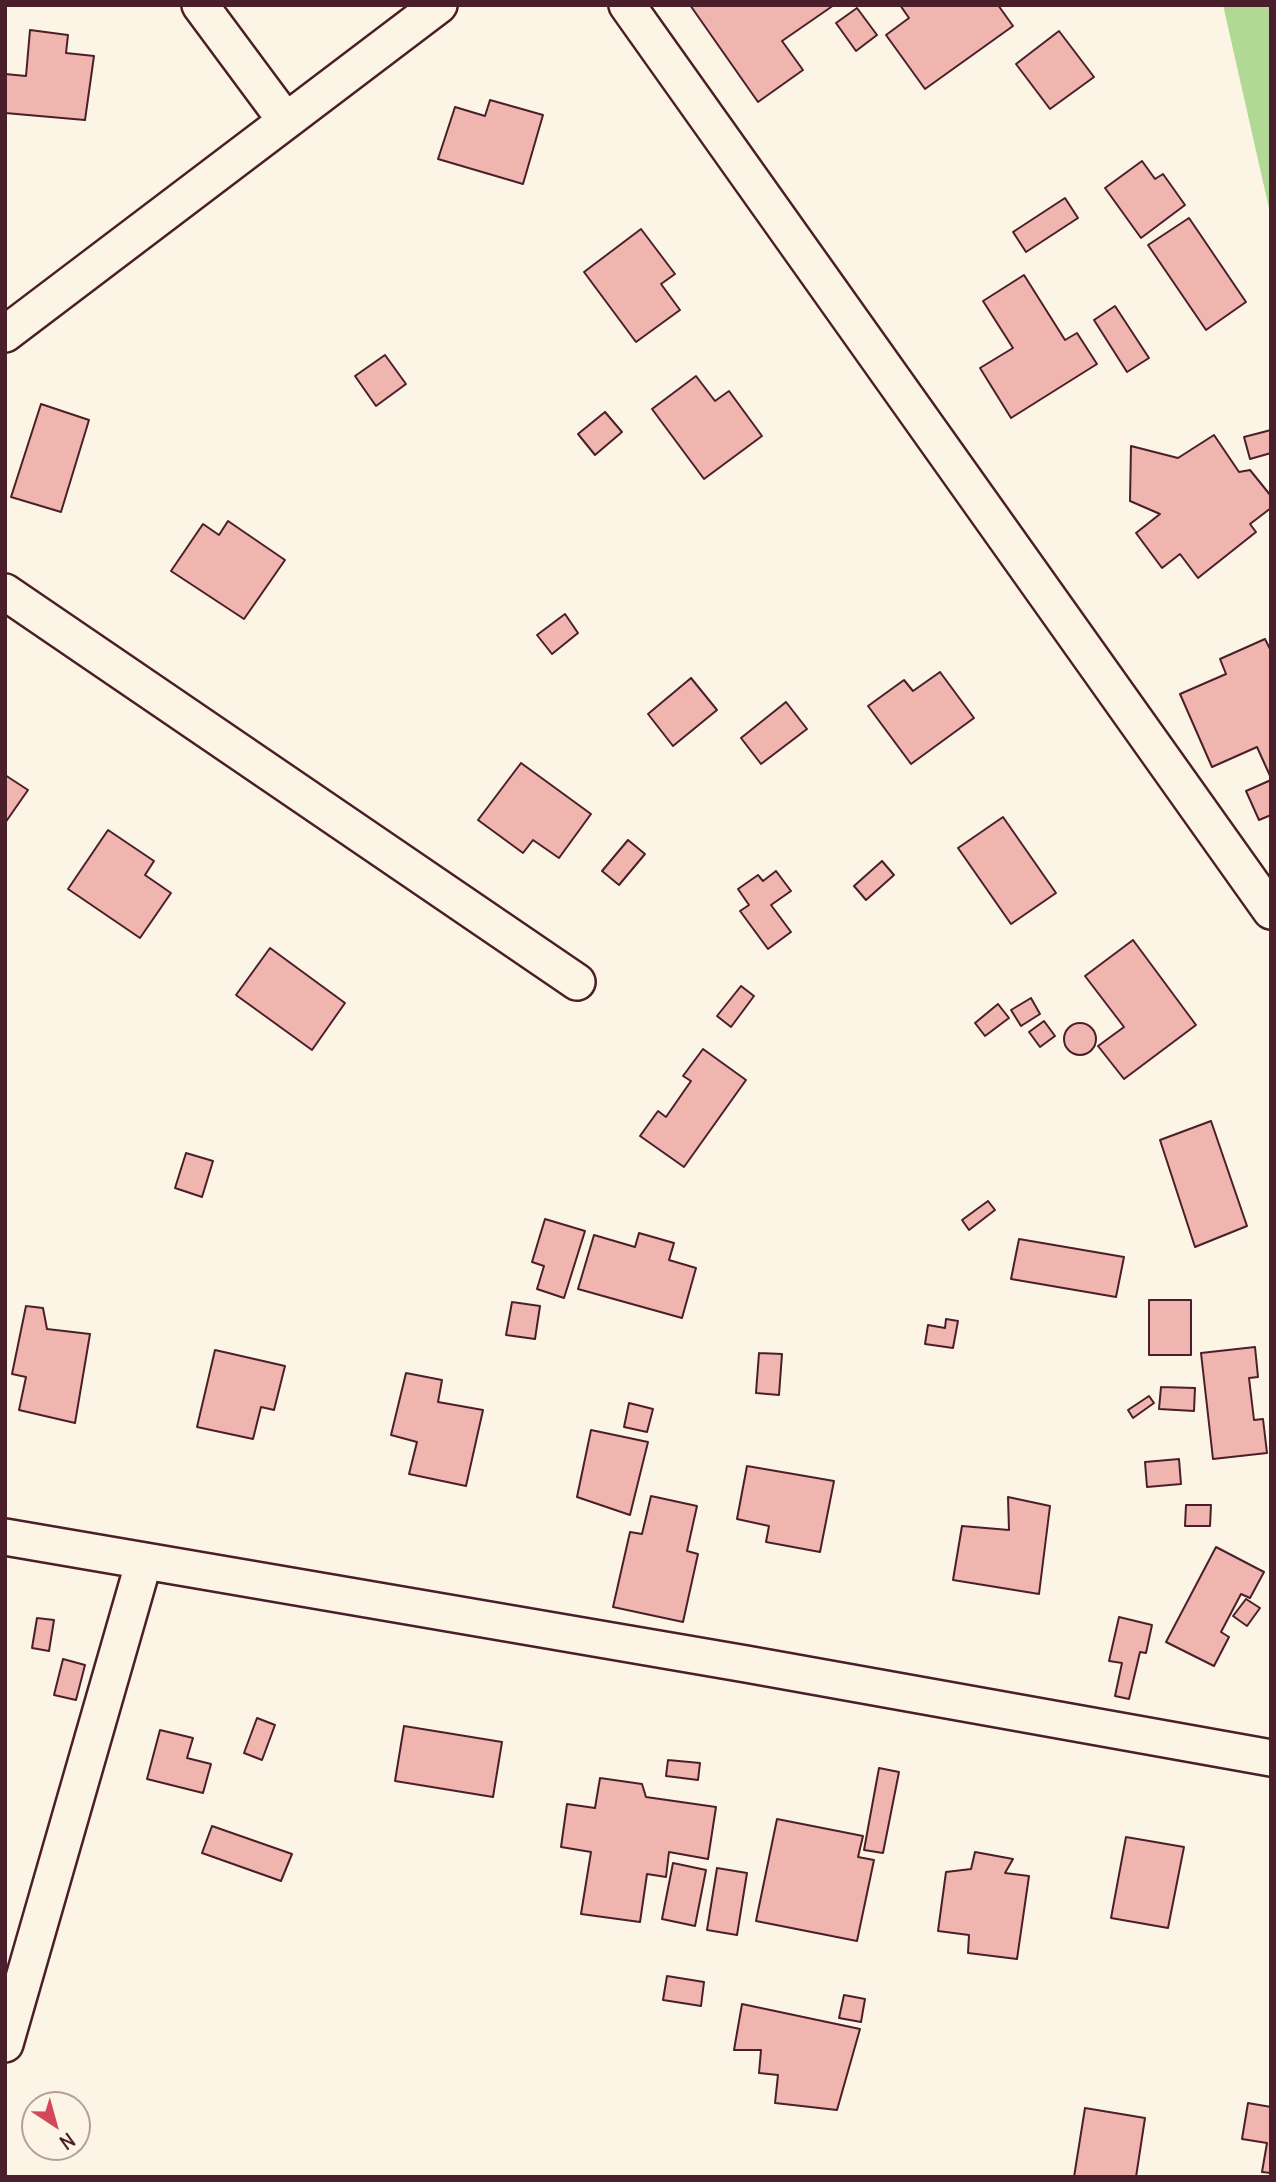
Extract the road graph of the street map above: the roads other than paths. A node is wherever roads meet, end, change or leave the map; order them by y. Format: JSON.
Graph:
{"nodes":[{"id":1,"x":200,"y":5,"type":"edge"},
{"id":2,"x":439,"y":5,"type":"edge"},
{"id":3,"x":627,"y":5,"type":"edge"},
{"id":4,"x":286,"y":121,"type":"junction"},
{"id":5,"x":5,"y":334,"type":"edge"},
{"id":6,"x":5,"y":592,"type":"edge"},
{"id":7,"x":1271,"y":911,"type":"edge"},
{"id":8,"x":577,"y":982,"type":"dead end"},
{"id":9,"x":5,"y":1537,"type":"edge"},
{"id":10,"x":144,"y":1561,"type":"junction"},
{"id":11,"x":1271,"y":1758,"type":"edge"},
{"id":12,"x":5,"y":2044,"type":"edge"}],
"edges":[{"from":1,"to":4,"type":"street"},
{"from":2,"to":4,"type":"street"},
{"from":3,"to":7,"type":"street"},
{"from":4,"to":5,"type":"street"},
{"from":6,"to":8,"type":"street"},
{"from":9,"to":10,"type":"street"},
{"from":10,"to":11,"type":"street"},
{"from":10,"to":12,"type":"street"}]}
